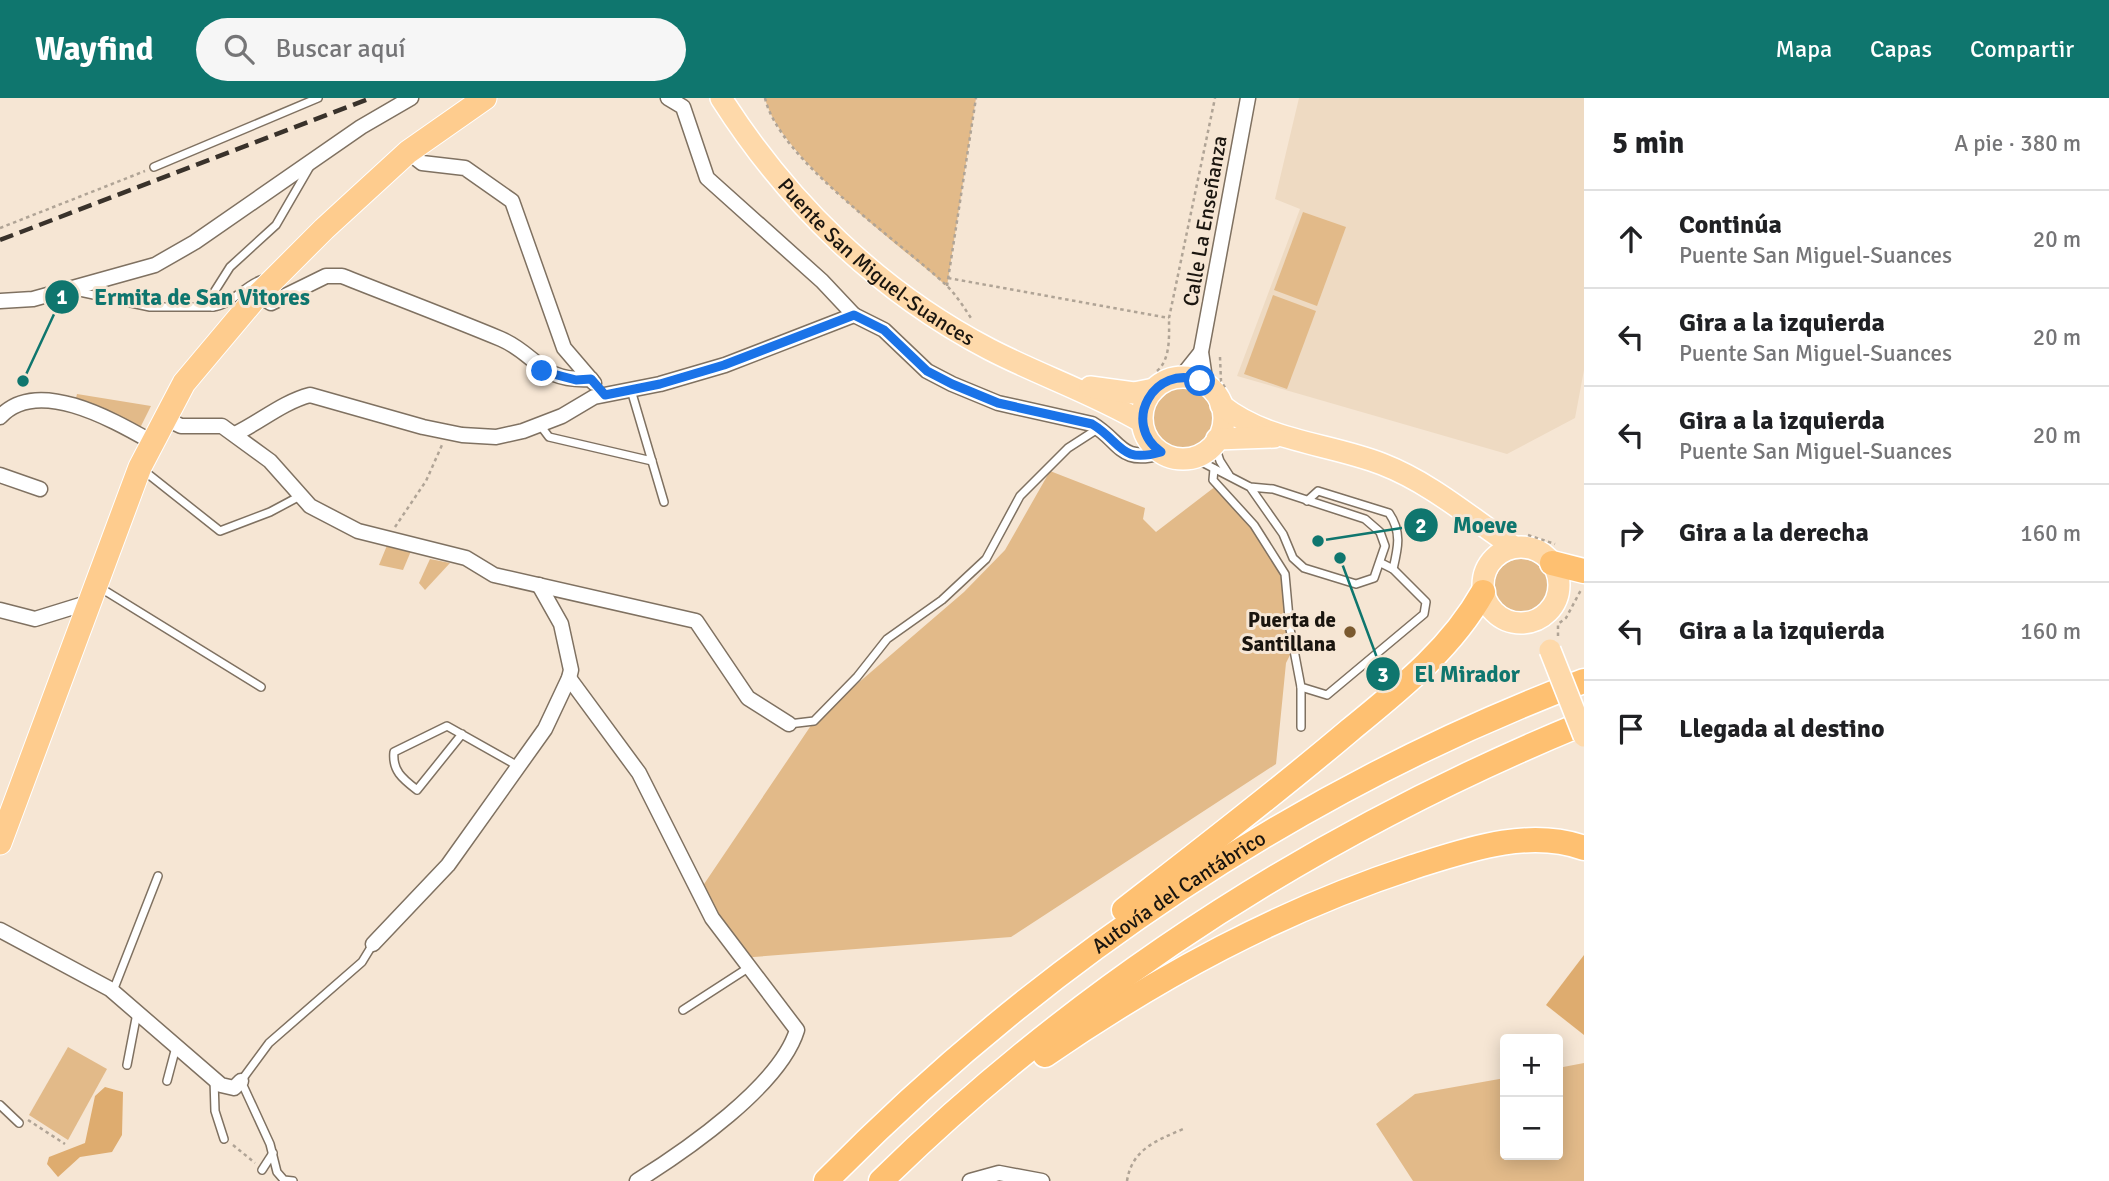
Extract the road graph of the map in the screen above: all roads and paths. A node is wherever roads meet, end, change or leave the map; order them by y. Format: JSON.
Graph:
{"nodes":[{"id":1,"x":318,"y":98,"type":"edge"},
{"id":2,"x":411,"y":98,"type":"edge"},
{"id":3,"x":485,"y":98,"type":"edge"},
{"id":4,"x":668,"y":98,"type":"edge"},
{"id":5,"x":721,"y":98,"type":"edge"},
{"id":6,"x":765,"y":98,"type":"edge"},
{"id":7,"x":976,"y":98,"type":"edge"},
{"id":8,"x":1214,"y":98,"type":"edge"},
{"id":9,"x":1248,"y":98,"type":"edge"},
{"id":10,"x":408,"y":152,"type":"junction"},
{"id":11,"x":314,"y":159,"type":"junction"},
{"id":12,"x":154,"y":167,"type":"joint"},
{"id":13,"x":0,"y":228,"type":"edge"},
{"id":14,"x":277,"y":275,"type":"junction"},
{"id":15,"x":948,"y":278,"type":"junction"},
{"id":16,"x":947,"y":286,"type":"junction"},
{"id":17,"x":71,"y":290,"type":"junction"},
{"id":18,"x":258,"y":295,"type":"junction"},
{"id":19,"x":0,"y":301,"type":"edge"},
{"id":20,"x":213,"y":307,"type":"junction"},
{"id":21,"x":854,"y":315,"type":"junction"},
{"id":22,"x":1170,"y":318,"type":"junction"},
{"id":23,"x":967,"y":320,"type":"dead end"},
{"id":24,"x":1202,"y":352,"type":"junction"},
{"id":25,"x":1181,"y":377,"type":"junction"},
{"id":26,"x":591,"y":379,"type":"junction"},
{"id":27,"x":1154,"y":381,"type":"junction"},
{"id":28,"x":1067,"y":383,"type":"junction"},
{"id":29,"x":1206,"y":385,"type":"junction"},
{"id":30,"x":630,"y":389,"type":"junction"},
{"id":31,"x":605,"y":395,"type":"junction"},
{"id":32,"x":1221,"y":405,"type":"junction"},
{"id":33,"x":0,"y":417,"type":"edge"},
{"id":34,"x":164,"y":418,"type":"junction"},
{"id":35,"x":1142,"y":422,"type":"junction"},
{"id":36,"x":540,"y":425,"type":"junction"},
{"id":37,"x":1098,"y":428,"type":"junction"},
{"id":38,"x":448,"y":432,"type":"junction"},
{"id":39,"x":235,"y":434,"type":"junction"},
{"id":40,"x":1280,"y":436,"type":"junction"},
{"id":41,"x":1216,"y":441,"type":"junction"},
{"id":42,"x":152,"y":442,"type":"junction"},
{"id":43,"x":1161,"y":452,"type":"junction"},
{"id":44,"x":1192,"y":457,"type":"junction"},
{"id":45,"x":652,"y":461,"type":"junction"},
{"id":46,"x":140,"y":467,"type":"junction"},
{"id":47,"x":1214,"y":469,"type":"junction"},
{"id":48,"x":0,"y":475,"type":"edge"},
{"id":49,"x":1230,"y":475,"type":"junction"},
{"id":50,"x":1250,"y":487,"type":"junction"},
{"id":51,"x":40,"y":489,"type":"dead end"},
{"id":52,"x":300,"y":496,"type":"junction"},
{"id":53,"x":1307,"y":501,"type":"junction"},
{"id":54,"x":664,"y":502,"type":"dead end"},
{"id":55,"x":1462,"y":513,"type":"junction"},
{"id":56,"x":388,"y":537,"type":"junction"},
{"id":57,"x":1400,"y":541,"type":"junction"},
{"id":58,"x":1384,"y":542,"type":"junction"},
{"id":59,"x":1514,"y":547,"type":"junction"},
{"id":60,"x":1381,"y":563,"type":"junction"},
{"id":61,"x":1552,"y":563,"type":"junction"},
{"id":62,"x":1393,"y":569,"type":"junction"},
{"id":63,"x":1584,"y":571,"type":"edge"},
{"id":64,"x":1484,"y":581,"type":"junction"},
{"id":65,"x":1584,"y":583,"type":"edge"},
{"id":66,"x":539,"y":585,"type":"junction"},
{"id":67,"x":93,"y":593,"type":"junction"},
{"id":68,"x":0,"y":610,"type":"edge"},
{"id":69,"x":1549,"y":611,"type":"junction"},
{"id":70,"x":1524,"y":623,"type":"junction"},
{"id":71,"x":1555,"y":648,"type":"junction"},
{"id":72,"x":569,"y":678,"type":"junction"},
{"id":73,"x":1584,"y":681,"type":"edge"},
{"id":74,"x":261,"y":687,"type":"dead end"},
{"id":75,"x":1301,"y":687,"type":"junction"},
{"id":76,"x":1584,"y":723,"type":"edge"},
{"id":77,"x":789,"y":724,"type":"joint"},
{"id":78,"x":1301,"y":727,"type":"dead end"},
{"id":79,"x":462,"y":734,"type":"junction"},
{"id":80,"x":1584,"y":736,"type":"edge"},
{"id":81,"x":518,"y":766,"type":"junction"},
{"id":82,"x":10,"y":795,"type":"edge"},
{"id":83,"x":0,"y":843,"type":"edge"},
{"id":84,"x":1584,"y":848,"type":"edge"},
{"id":85,"x":158,"y":876,"type":"dead end"},
{"id":86,"x":0,"y":930,"type":"edge"},
{"id":87,"x":373,"y":944,"type":"joint"},
{"id":88,"x":748,"y":968,"type":"junction"},
{"id":89,"x":113,"y":992,"type":"junction"},
{"id":90,"x":684,"y":1010,"type":"dead end"},
{"id":91,"x":137,"y":1012,"type":"junction"},
{"id":92,"x":176,"y":1046,"type":"junction"},
{"id":93,"x":127,"y":1065,"type":"dead end"},
{"id":94,"x":214,"y":1079,"type":"junction"},
{"id":95,"x":167,"y":1081,"type":"dead end"},
{"id":96,"x":241,"y":1081,"type":"junction"},
{"id":97,"x":0,"y":1105,"type":"edge"},
{"id":98,"x":19,"y":1123,"type":"joint"},
{"id":99,"x":1183,"y":1129,"type":"dead end"},
{"id":100,"x":225,"y":1139,"type":"joint"},
{"id":101,"x":65,"y":1144,"type":"dead end"},
{"id":102,"x":273,"y":1153,"type":"junction"},
{"id":103,"x":262,"y":1170,"type":"joint"},
{"id":104,"x":293,"y":1181,"type":"edge"},
{"id":105,"x":637,"y":1181,"type":"edge"},
{"id":106,"x":812,"y":1181,"type":"edge"},
{"id":107,"x":826,"y":1181,"type":"edge"},
{"id":108,"x":881,"y":1181,"type":"edge"},
{"id":109,"x":895,"y":1181,"type":"edge"},
{"id":110,"x":971,"y":1181,"type":"edge"},
{"id":111,"x":1042,"y":1181,"type":"edge"},
{"id":112,"x":1127,"y":1181,"type":"edge"}],
"edges":[{"from":1,"to":12,"type":"lane"},
{"from":2,"to":11,"type":"street"},
{"from":3,"to":10,"type":"highway"},
{"from":4,"to":21,"type":"street"},
{"from":5,"to":28,"type":"main road","name":"Puente San Miguel-Suances"},
{"from":6,"to":16,"type":"path"},
{"from":7,"to":15,"type":"path"},
{"from":8,"to":22,"type":"path"},
{"from":9,"to":24,"type":"street","name":"Calle La Enseñanza"},
{"from":10,"to":14,"type":"highway"},
{"from":10,"to":26,"type":"street"},
{"from":11,"to":17,"type":"street"},
{"from":11,"to":20,"type":"lane"},
{"from":12,"to":13,"type":"path"},
{"from":14,"to":18,"type":"highway"},
{"from":14,"to":20,"type":"lane"},
{"from":15,"to":16,"type":"path"},
{"from":15,"to":22,"type":"path"},
{"from":16,"to":23,"type":"path"},
{"from":17,"to":19,"type":"street"},
{"from":17,"to":20,"type":"lane"},
{"from":18,"to":26,"type":"street"},
{"from":18,"to":34,"type":"highway"},
{"from":21,"to":30,"type":"street"},
{"from":21,"to":37,"type":"street"},
{"from":22,"to":27,"type":"path"},
{"from":24,"to":25,"type":"street","name":"Calle La Enseñanza"},
{"from":24,"to":29,"type":"street","name":"Calle La Enseñanza"},
{"from":25,"to":27,"type":"main road","name":"Puente San Miguel-Suances"},
{"from":25,"to":29,"type":"main road"},
{"from":26,"to":31,"type":"street"},
{"from":27,"to":28,"type":"main road","name":"Puente San Miguel-Suances"},
{"from":27,"to":35,"type":"main road"},
{"from":28,"to":35,"type":"main road","name":"Puente San Miguel-Suances"},
{"from":29,"to":32,"type":"main road"},
{"from":30,"to":31,"type":"street"},
{"from":30,"to":45,"type":"lane"},
{"from":31,"to":36,"type":"street"},
{"from":32,"to":40,"type":"main road"},
{"from":32,"to":41,"type":"main road"},
{"from":33,"to":42,"type":"street"},
{"from":34,"to":39,"type":"street"},
{"from":34,"to":42,"type":"highway"},
{"from":35,"to":43,"type":"main road"},
{"from":36,"to":38,"type":"street"},
{"from":36,"to":45,"type":"lane"},
{"from":37,"to":43,"type":"street"},
{"from":37,"to":77,"type":"lane"},
{"from":38,"to":39,"type":"street"},
{"from":38,"to":56,"type":"path"},
{"from":39,"to":52,"type":"street"},
{"from":40,"to":41,"type":"main road"},
{"from":40,"to":55,"type":"main road"},
{"from":41,"to":44,"type":"main road"},
{"from":41,"to":49,"type":"lane"},
{"from":42,"to":46,"type":"highway"},
{"from":43,"to":44,"type":"main road"},
{"from":44,"to":47,"type":"lane"},
{"from":45,"to":54,"type":"lane"},
{"from":46,"to":52,"type":"lane"},
{"from":46,"to":67,"type":"highway"},
{"from":47,"to":49,"type":"lane"},
{"from":47,"to":75,"type":"lane"},
{"from":48,"to":51,"type":"street"},
{"from":49,"to":50,"type":"lane"},
{"from":50,"to":53,"type":"lane"},
{"from":50,"to":60,"type":"lane"},
{"from":52,"to":56,"type":"street"},
{"from":53,"to":57,"type":"lane"},
{"from":53,"to":58,"type":"lane"},
{"from":55,"to":59,"type":"main road"},
{"from":55,"to":64,"type":"main road"},
{"from":56,"to":66,"type":"street"},
{"from":57,"to":58,"type":"lane"},
{"from":57,"to":62,"type":"lane"},
{"from":58,"to":60,"type":"lane"},
{"from":59,"to":61,"type":"main road"},
{"from":59,"to":64,"type":"main road"},
{"from":60,"to":62,"type":"lane"},
{"from":61,"to":63,"type":"highway"},
{"from":61,"to":69,"type":"main road"},
{"from":62,"to":75,"type":"lane"},
{"from":64,"to":70,"type":"main road"},
{"from":64,"to":106,"type":"highway"},
{"from":65,"to":71,"type":"path"},
{"from":66,"to":72,"type":"street"},
{"from":66,"to":77,"type":"street"},
{"from":67,"to":68,"type":"street"},
{"from":67,"to":74,"type":"lane"},
{"from":67,"to":82,"type":"highway"},
{"from":69,"to":70,"type":"main road"},
{"from":69,"to":71,"type":"main road"},
{"from":70,"to":71,"type":"main road"},
{"from":71,"to":80,"type":"main road","bridge":true},
{"from":72,"to":81,"type":"street"},
{"from":72,"to":88,"type":"street"},
{"from":73,"to":107,"type":"highway","name":"Autovía del Cantábrico"},
{"from":75,"to":78,"type":"lane"},
{"from":76,"to":108,"type":"highway","name":"Autovía del Cantábrico"},
{"from":79,"to":79,"type":"lane"},
{"from":79,"to":81,"type":"lane"},
{"from":81,"to":87,"type":"street"},
{"from":82,"to":83,"type":"highway"},
{"from":84,"to":109,"type":"highway"},
{"from":85,"to":89,"type":"lane"},
{"from":86,"to":89,"type":"street"},
{"from":87,"to":96,"type":"lane"},
{"from":88,"to":90,"type":"lane"},
{"from":88,"to":105,"type":"street"},
{"from":89,"to":91,"type":"street"},
{"from":91,"to":92,"type":"street"},
{"from":91,"to":93,"type":"lane"},
{"from":92,"to":94,"type":"street"},
{"from":92,"to":95,"type":"lane"},
{"from":94,"to":96,"type":"street"},
{"from":94,"to":100,"type":"lane"},
{"from":96,"to":102,"type":"lane"},
{"from":97,"to":98,"type":"lane"},
{"from":98,"to":101,"type":"path"},
{"from":99,"to":112,"type":"path"},
{"from":100,"to":103,"type":"path"},
{"from":102,"to":103,"type":"lane"},
{"from":102,"to":104,"type":"lane"},
{"from":110,"to":111,"type":"street"}]}
